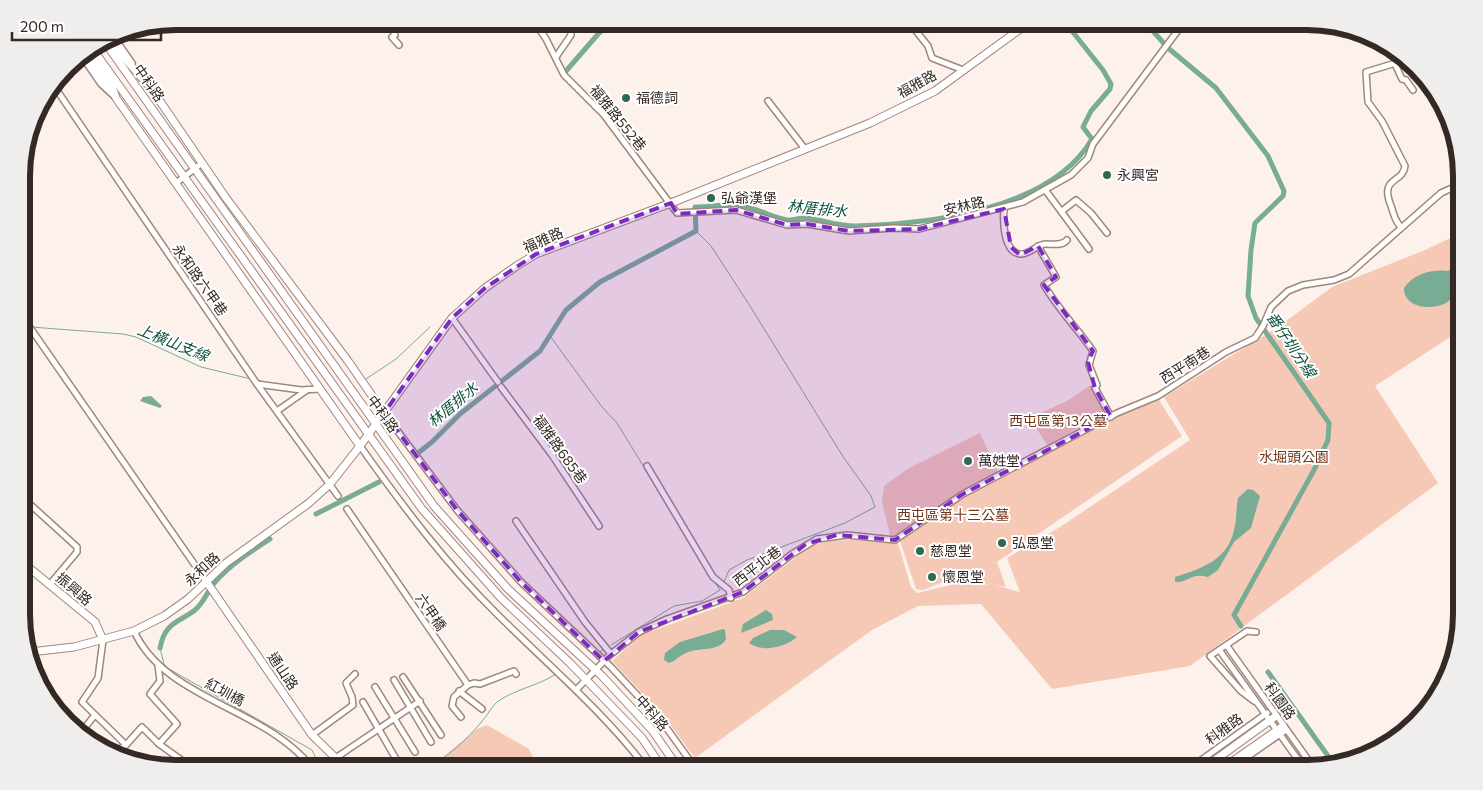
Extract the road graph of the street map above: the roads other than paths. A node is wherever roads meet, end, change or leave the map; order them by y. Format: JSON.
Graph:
{"nodes":[{"id":1,"x":393,"y":30,"type":"edge"},
{"id":2,"x":540,"y":30,"type":"edge"},
{"id":3,"x":571,"y":30,"type":"edge"},
{"id":4,"x":915,"y":30,"type":"edge"},
{"id":5,"x":1019,"y":30,"type":"edge"},
{"id":6,"x":1178,"y":30,"type":"edge"},
{"id":7,"x":117,"y":42,"type":"edge"},
{"id":8,"x":111,"y":45,"type":"edge"},
{"id":9,"x":110,"y":46,"type":"edge"},
{"id":10,"x":399,"y":46,"type":"dead end"},
{"id":11,"x":95,"y":55,"type":"edge"},
{"id":12,"x":95,"y":55,"type":"edge"},
{"id":13,"x":556,"y":57,"type":"junction"},
{"id":14,"x":87,"y":61,"type":"edge"},
{"id":15,"x":1398,"y":62,"type":"edge"},
{"id":16,"x":1395,"y":64,"type":"junction"},
{"id":17,"x":963,"y":70,"type":"junction"},
{"id":18,"x":139,"y":73,"type":"junction"},
{"id":19,"x":1413,"y":90,"type":"dead end"},
{"id":20,"x":58,"y":91,"type":"edge"},
{"id":21,"x":116,"y":98,"type":"junction"},
{"id":22,"x":768,"y":101,"type":"dead end"},
{"id":23,"x":805,"y":149,"type":"junction"},
{"id":24,"x":202,"y":163,"type":"junction"},
{"id":25,"x":195,"y":169,"type":"junction"},
{"id":26,"x":184,"y":177,"type":"junction"},
{"id":27,"x":176,"y":183,"type":"junction"},
{"id":28,"x":1453,"y":188,"type":"edge"},
{"id":29,"x":1046,"y":191,"type":"junction"},
{"id":30,"x":671,"y":203,"type":"junction"},
{"id":31,"x":1004,"y":209,"type":"junction"},
{"id":32,"x":1062,"y":211,"type":"junction"},
{"id":33,"x":1401,"y":227,"type":"junction"},
{"id":34,"x":1106,"y":233,"type":"dead end"},
{"id":35,"x":1067,"y":240,"type":"dead end"},
{"id":36,"x":1038,"y":246,"type":"junction"},
{"id":37,"x":1089,"y":249,"type":"dead end"},
{"id":38,"x":452,"y":318,"type":"junction"},
{"id":39,"x":30,"y":328,"type":"edge"},
{"id":40,"x":257,"y":384,"type":"junction"},
{"id":41,"x":320,"y":389,"type":"junction"},
{"id":42,"x":308,"y":390,"type":"junction"},
{"id":43,"x":277,"y":412,"type":"junction"},
{"id":44,"x":384,"y":413,"type":"junction"},
{"id":45,"x":1111,"y":417,"type":"junction"},
{"id":46,"x":375,"y":425,"type":"junction"},
{"id":47,"x":369,"y":434,"type":"junction"},
{"id":48,"x":360,"y":446,"type":"junction"},
{"id":49,"x":647,"y":466,"type":"dead end"},
{"id":50,"x":330,"y":484,"type":"junction"},
{"id":51,"x":338,"y":496,"type":"dead end"},
{"id":52,"x":30,"y":504,"type":"edge"},
{"id":53,"x":347,"y":508,"type":"dead end"},
{"id":54,"x":516,"y":521,"type":"dead end"},
{"id":55,"x":599,"y":526,"type":"dead end"},
{"id":56,"x":895,"y":540,"type":"joint"},
{"id":57,"x":30,"y":568,"type":"edge"},
{"id":58,"x":206,"y":581,"type":"junction"},
{"id":59,"x":50,"y":584,"type":"junction"},
{"id":60,"x":731,"y":598,"type":"junction"},
{"id":61,"x":134,"y":631,"type":"junction"},
{"id":62,"x":1256,"y":632,"type":"dead end"},
{"id":63,"x":103,"y":640,"type":"junction"},
{"id":64,"x":1227,"y":646,"type":"junction"},
{"id":65,"x":35,"y":651,"type":"edge"},
{"id":66,"x":1220,"y":651,"type":"junction"},
{"id":67,"x":611,"y":654,"type":"junction"},
{"id":68,"x":604,"y":661,"type":"junction"},
{"id":69,"x":158,"y":665,"type":"junction"},
{"id":70,"x":596,"y":670,"type":"junction"},
{"id":71,"x":355,"y":674,"type":"dead end"},
{"id":72,"x":516,"y":674,"type":"dead end"},
{"id":73,"x":402,"y":677,"type":"dead end"},
{"id":74,"x":394,"y":680,"type":"dead end"},
{"id":75,"x":586,"y":680,"type":"junction"},
{"id":76,"x":468,"y":685,"type":"junction"},
{"id":77,"x":375,"y":688,"type":"dead end"},
{"id":78,"x":577,"y":688,"type":"junction"},
{"id":79,"x":459,"y":691,"type":"junction"},
{"id":80,"x":420,"y":701,"type":"junction"},
{"id":81,"x":363,"y":702,"type":"dead end"},
{"id":82,"x":1259,"y":706,"type":"junction"},
{"id":83,"x":410,"y":707,"type":"junction"},
{"id":84,"x":482,"y":709,"type":"dead end"},
{"id":85,"x":1274,"y":713,"type":"junction"},
{"id":86,"x":95,"y":715,"type":"junction"},
{"id":87,"x":461,"y":717,"type":"dead end"},
{"id":88,"x":394,"y":718,"type":"junction"},
{"id":89,"x":1267,"y":718,"type":"junction"},
{"id":90,"x":85,"y":728,"type":"edge"},
{"id":91,"x":378,"y":728,"type":"junction"},
{"id":92,"x":1281,"y":730,"type":"junction"},
{"id":93,"x":312,"y":735,"type":"junction"},
{"id":94,"x":441,"y":735,"type":"dead end"},
{"id":95,"x":430,"y":742,"type":"dead end"},
{"id":96,"x":159,"y":744,"type":"junction"},
{"id":97,"x":123,"y":746,"type":"junction"},
{"id":98,"x":121,"y":749,"type":"edge"},
{"id":99,"x":127,"y":751,"type":"edge"},
{"id":100,"x":415,"y":752,"type":"dead end"},
{"id":101,"x":337,"y":757,"type":"junction"},
{"id":102,"x":396,"y":759,"type":"dead end"},
{"id":103,"x":181,"y":760,"type":"edge"},
{"id":104,"x":304,"y":760,"type":"edge"},
{"id":105,"x":340,"y":760,"type":"edge"},
{"id":106,"x":639,"y":760,"type":"edge"},
{"id":107,"x":657,"y":760,"type":"edge"},
{"id":108,"x":673,"y":760,"type":"edge"},
{"id":109,"x":690,"y":760,"type":"edge"},
{"id":110,"x":1202,"y":760,"type":"edge"},
{"id":111,"x":1214,"y":760,"type":"edge"},
{"id":112,"x":1235,"y":760,"type":"edge"},
{"id":113,"x":1242,"y":760,"type":"edge"},
{"id":114,"x":1299,"y":760,"type":"edge"},
{"id":115,"x":1307,"y":760,"type":"edge"}],
"edges":[{"from":1,"to":10,"type":"street"},
{"from":2,"to":13,"type":"street","name":"福雅路552巷"},
{"from":3,"to":13,"type":"street"},
{"from":4,"to":17,"type":"street"},
{"from":5,"to":17,"type":"street","name":"福雅路"},
{"from":6,"to":29,"type":"street","name":"安林路"},
{"from":7,"to":18,"type":"street"},
{"from":8,"to":18,"type":"street","name":"中科路"},
{"from":9,"to":25,"type":"street","name":"中科路"},
{"from":11,"to":21,"type":"street"},
{"from":12,"to":26,"type":"street","name":"中科路"},
{"from":13,"to":30,"type":"street","name":"福雅路552巷"},
{"from":14,"to":21,"type":"street"},
{"from":15,"to":16,"type":"street"},
{"from":16,"to":19,"type":"street"},
{"from":16,"to":33,"type":"street"},
{"from":17,"to":23,"type":"street","name":"福雅路"},
{"from":18,"to":24,"type":"street","name":"中科路"},
{"from":20,"to":40,"type":"street","name":"永和路六甲巷"},
{"from":21,"to":27,"type":"street"},
{"from":22,"to":23,"type":"street"},
{"from":23,"to":30,"type":"street","name":"福雅路"},
{"from":24,"to":25,"type":"street"},
{"from":24,"to":44,"type":"street","name":"中科路"},
{"from":25,"to":26,"type":"street"},
{"from":25,"to":46,"type":"street","name":"中科路"},
{"from":26,"to":27,"type":"street"},
{"from":26,"to":47,"type":"street","name":"中科路"},
{"from":27,"to":41,"type":"street"},
{"from":28,"to":33,"type":"street","name":"西平南巷"},
{"from":29,"to":31,"type":"street","name":"安林路"},
{"from":29,"to":32,"type":"street"},
{"from":30,"to":31,"type":"street","name":"安林路"},
{"from":30,"to":38,"type":"street","name":"福雅路"},
{"from":31,"to":36,"type":"street"},
{"from":32,"to":34,"type":"street"},
{"from":32,"to":37,"type":"street"},
{"from":33,"to":45,"type":"street","name":"西平南巷"},
{"from":35,"to":36,"type":"street"},
{"from":36,"to":45,"type":"street"},
{"from":38,"to":44,"type":"street","name":"福雅路"},
{"from":38,"to":55,"type":"street","name":"福雅路685巷"},
{"from":39,"to":58,"type":"street"},
{"from":40,"to":42,"type":"street"},
{"from":40,"to":43,"type":"street","name":"永和路六甲巷"},
{"from":41,"to":42,"type":"street"},
{"from":41,"to":48,"type":"street"},
{"from":42,"to":43,"type":"street"},
{"from":43,"to":50,"type":"street","name":"永和路六甲巷"},
{"from":44,"to":46,"type":"street","name":"福雅路"},
{"from":44,"to":68,"type":"street","name":"中科路"},
{"from":45,"to":56,"type":"street","name":"西平南巷"},
{"from":46,"to":47,"type":"street","name":"福雅路"},
{"from":46,"to":70,"type":"street","name":"中科路"},
{"from":47,"to":48,"type":"street","name":"福雅路"},
{"from":47,"to":75,"type":"street","name":"中科路"},
{"from":48,"to":50,"type":"street","name":"永和路"},
{"from":48,"to":78,"type":"street"},
{"from":49,"to":60,"type":"street"},
{"from":50,"to":51,"type":"street"},
{"from":50,"to":58,"type":"street","name":"永和路"},
{"from":52,"to":59,"type":"street"},
{"from":53,"to":76,"type":"street","name":"六甲橋"},
{"from":54,"to":67,"type":"street"},
{"from":56,"to":60,"type":"street","name":"西平北巷"},
{"from":57,"to":59,"type":"street","name":"振興路"},
{"from":58,"to":61,"type":"street","name":"永和路"},
{"from":58,"to":93,"type":"street","name":"通山路"},
{"from":59,"to":63,"type":"street","name":"振興路"},
{"from":60,"to":67,"type":"street","name":"西平北巷"},
{"from":61,"to":63,"type":"street","name":"永和路"},
{"from":61,"to":69,"type":"street","name":"紅圳橋"},
{"from":62,"to":64,"type":"street"},
{"from":63,"to":65,"type":"street","name":"永和路"},
{"from":63,"to":86,"type":"street"},
{"from":64,"to":66,"type":"street"},
{"from":64,"to":85,"type":"street","name":"科園路"},
{"from":66,"to":82,"type":"street","name":"科園路"},
{"from":66,"to":82,"type":"street"},
{"from":67,"to":68,"type":"street","name":"西平北巷"},
{"from":68,"to":70,"type":"street","name":"西平北巷"},
{"from":68,"to":109,"type":"street","name":"中科路"},
{"from":69,"to":96,"type":"street"},
{"from":69,"to":104,"type":"street","name":"紅圳橋"},
{"from":70,"to":75,"type":"street","name":"西平北巷"},
{"from":70,"to":108,"type":"street","name":"中科路"},
{"from":71,"to":93,"type":"street"},
{"from":72,"to":76,"type":"street"},
{"from":73,"to":80,"type":"street"},
{"from":74,"to":83,"type":"street"},
{"from":75,"to":78,"type":"street","name":"西平北巷"},
{"from":75,"to":107,"type":"street","name":"中科路"},
{"from":76,"to":79,"type":"street"},
{"from":77,"to":88,"type":"street"},
{"from":78,"to":106,"type":"street"},
{"from":79,"to":84,"type":"street"},
{"from":79,"to":87,"type":"street"},
{"from":80,"to":83,"type":"street"},
{"from":80,"to":94,"type":"street"},
{"from":81,"to":91,"type":"street"},
{"from":82,"to":89,"type":"street","name":"科園路"},
{"from":83,"to":88,"type":"street"},
{"from":83,"to":95,"type":"street"},
{"from":85,"to":89,"type":"street","name":"科雅路"},
{"from":85,"to":92,"type":"street","name":"科園路"},
{"from":86,"to":90,"type":"street"},
{"from":86,"to":97,"type":"street"},
{"from":88,"to":91,"type":"street"},
{"from":88,"to":100,"type":"street"},
{"from":89,"to":92,"type":"street","name":"科園路"},
{"from":89,"to":110,"type":"street","name":"科雅路"},
{"from":89,"to":111,"type":"street","name":"科雅路"},
{"from":91,"to":101,"type":"street"},
{"from":91,"to":102,"type":"street"},
{"from":92,"to":112,"type":"street"},
{"from":92,"to":113,"type":"street"},
{"from":92,"to":114,"type":"street","name":"科園路"},
{"from":92,"to":115,"type":"street","name":"科園路"},
{"from":93,"to":101,"type":"street","name":"通山路"},
{"from":96,"to":97,"type":"street"},
{"from":96,"to":103,"type":"street"},
{"from":97,"to":98,"type":"street"},
{"from":97,"to":99,"type":"street"},
{"from":101,"to":105,"type":"street","name":"通山路"}]}
